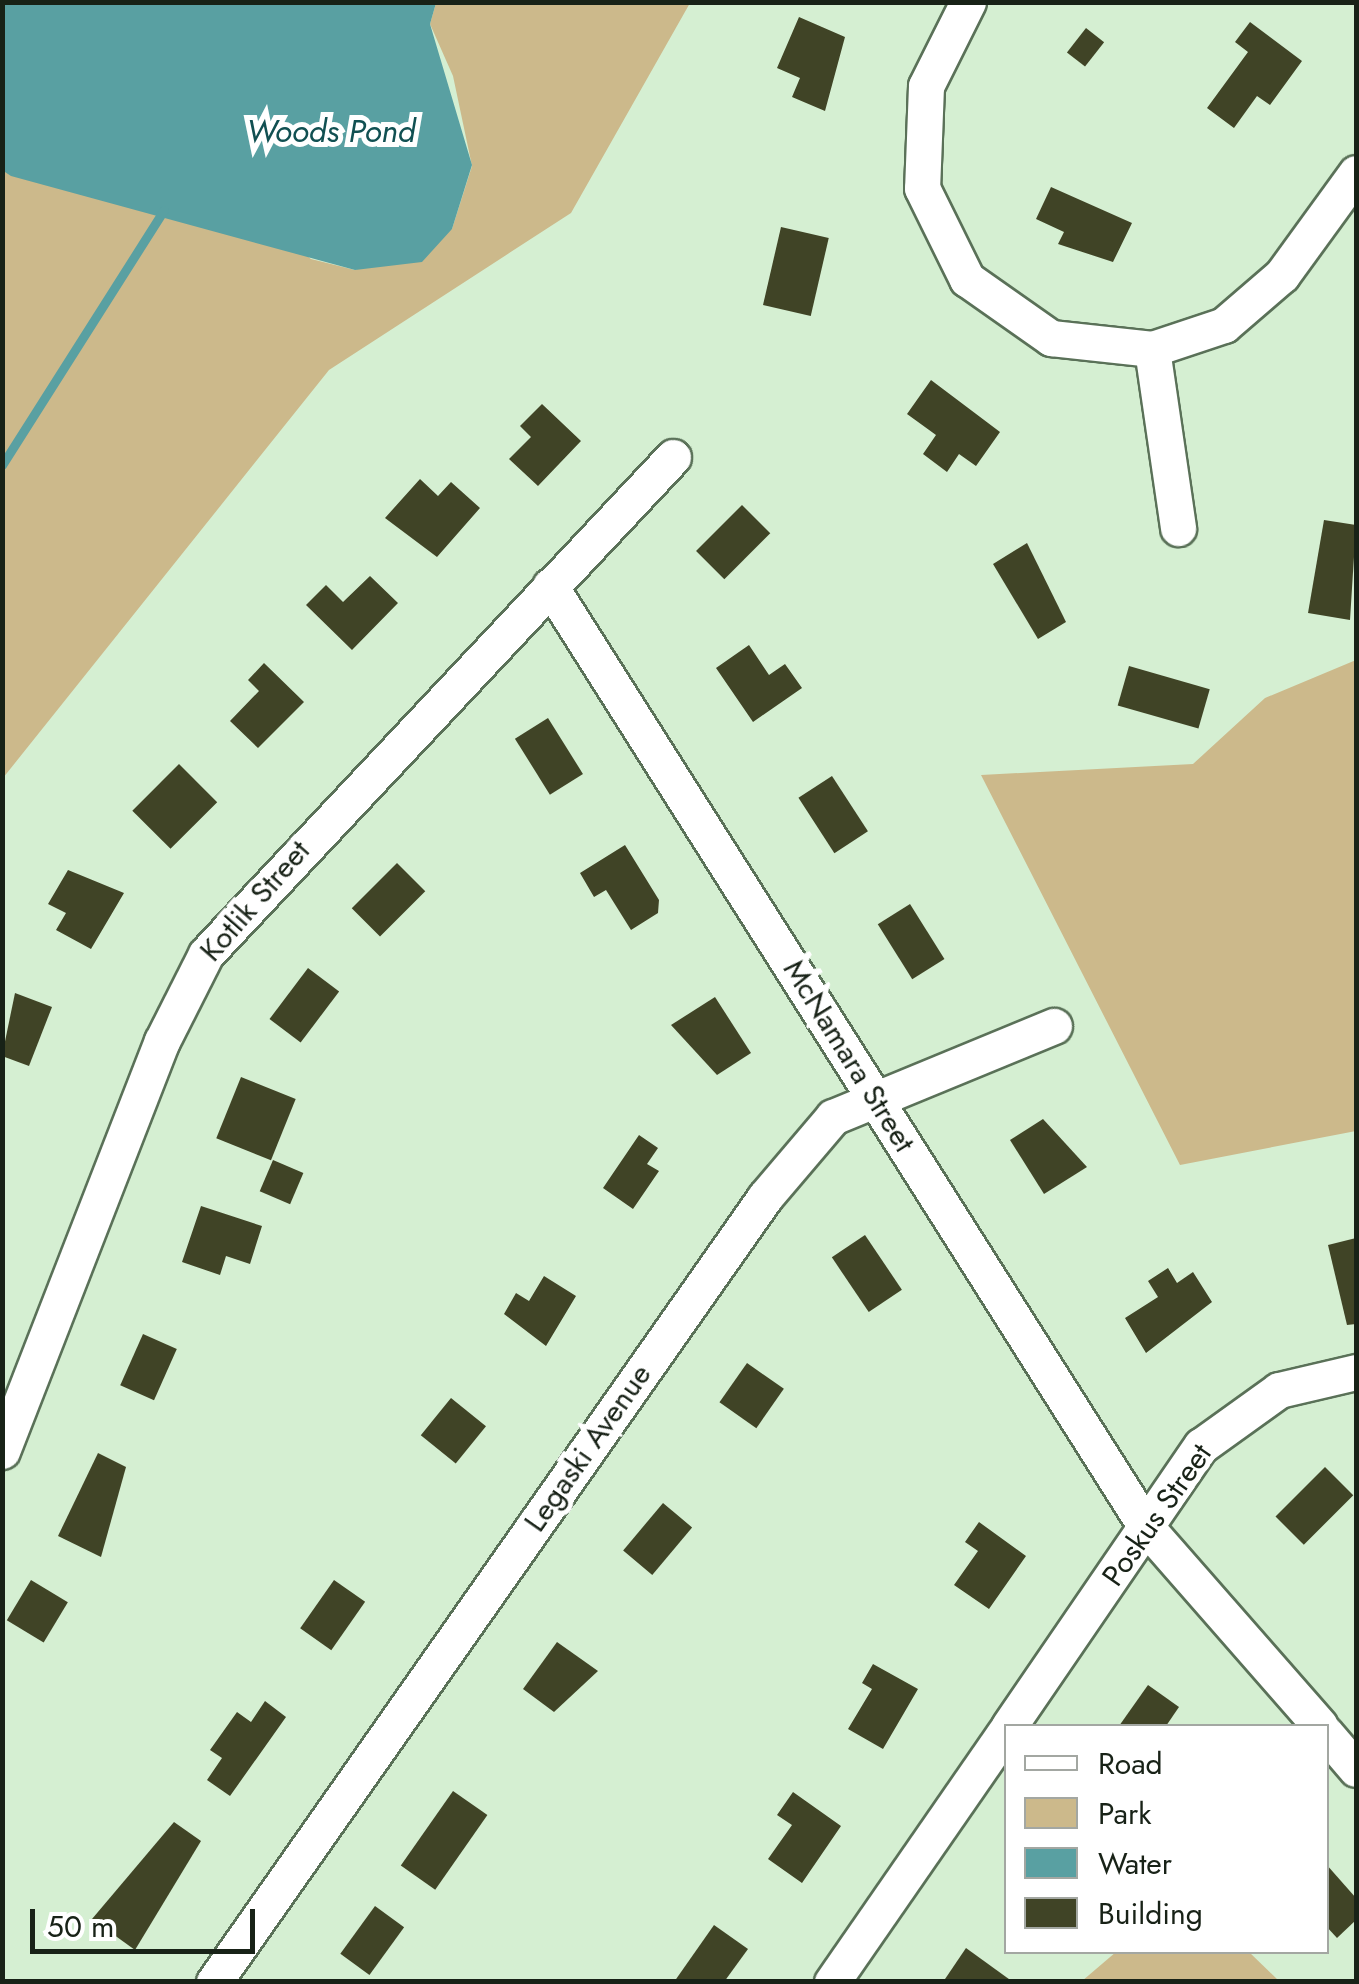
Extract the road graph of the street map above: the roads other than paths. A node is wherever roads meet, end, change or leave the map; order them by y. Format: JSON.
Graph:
{"nodes":[{"id":1,"x":968,"y":2,"type":"edge"},
{"id":2,"x":1353,"y":182,"type":"edge"},
{"id":3,"x":1152,"y":349,"type":"junction"},
{"id":4,"x":672,"y":457,"type":"dead end"},
{"id":5,"x":1178,"y":528,"type":"dead end"},
{"id":6,"x":550,"y":586,"type":"junction"},
{"id":7,"x":1054,"y":1026,"type":"dead end"},
{"id":8,"x":875,"y":1098,"type":"junction"},
{"id":9,"x":1356,"y":1372,"type":"edge"},
{"id":10,"x":2,"y":1451,"type":"edge"},
{"id":11,"x":1146,"y":1527,"type":"junction"},
{"id":12,"x":1011,"y":1724,"type":"edge"},
{"id":13,"x":1318,"y":1724,"type":"edge"},
{"id":14,"x":1004,"y":1735,"type":"edge"},
{"id":15,"x":1329,"y":1738,"type":"edge"},
{"id":16,"x":1356,"y":1769,"type":"edge"},
{"id":17,"x":214,"y":1982,"type":"edge"},
{"id":18,"x":832,"y":1982,"type":"edge"}],
"edges":[{"from":1,"to":3,"type":"street"},
{"from":2,"to":3,"type":"street"},
{"from":3,"to":5,"type":"street"},
{"from":4,"to":6,"type":"street","name":"Kotlik Street"},
{"from":6,"to":8,"type":"street","name":"McNamara Street"},
{"from":6,"to":10,"type":"street","name":"Kotlik Street"},
{"from":7,"to":8,"type":"street","name":"Legaski Avenue"},
{"from":8,"to":11,"type":"street","name":"McNamara Street"},
{"from":8,"to":17,"type":"street","name":"Legaski Avenue"},
{"from":9,"to":11,"type":"street","name":"Poskus Street"},
{"from":11,"to":12,"type":"street","name":"Poskus Street"},
{"from":11,"to":13,"type":"street","name":"McNamara Street"},
{"from":14,"to":18,"type":"street","name":"Poskus Street"},
{"from":15,"to":16,"type":"street"}]}
